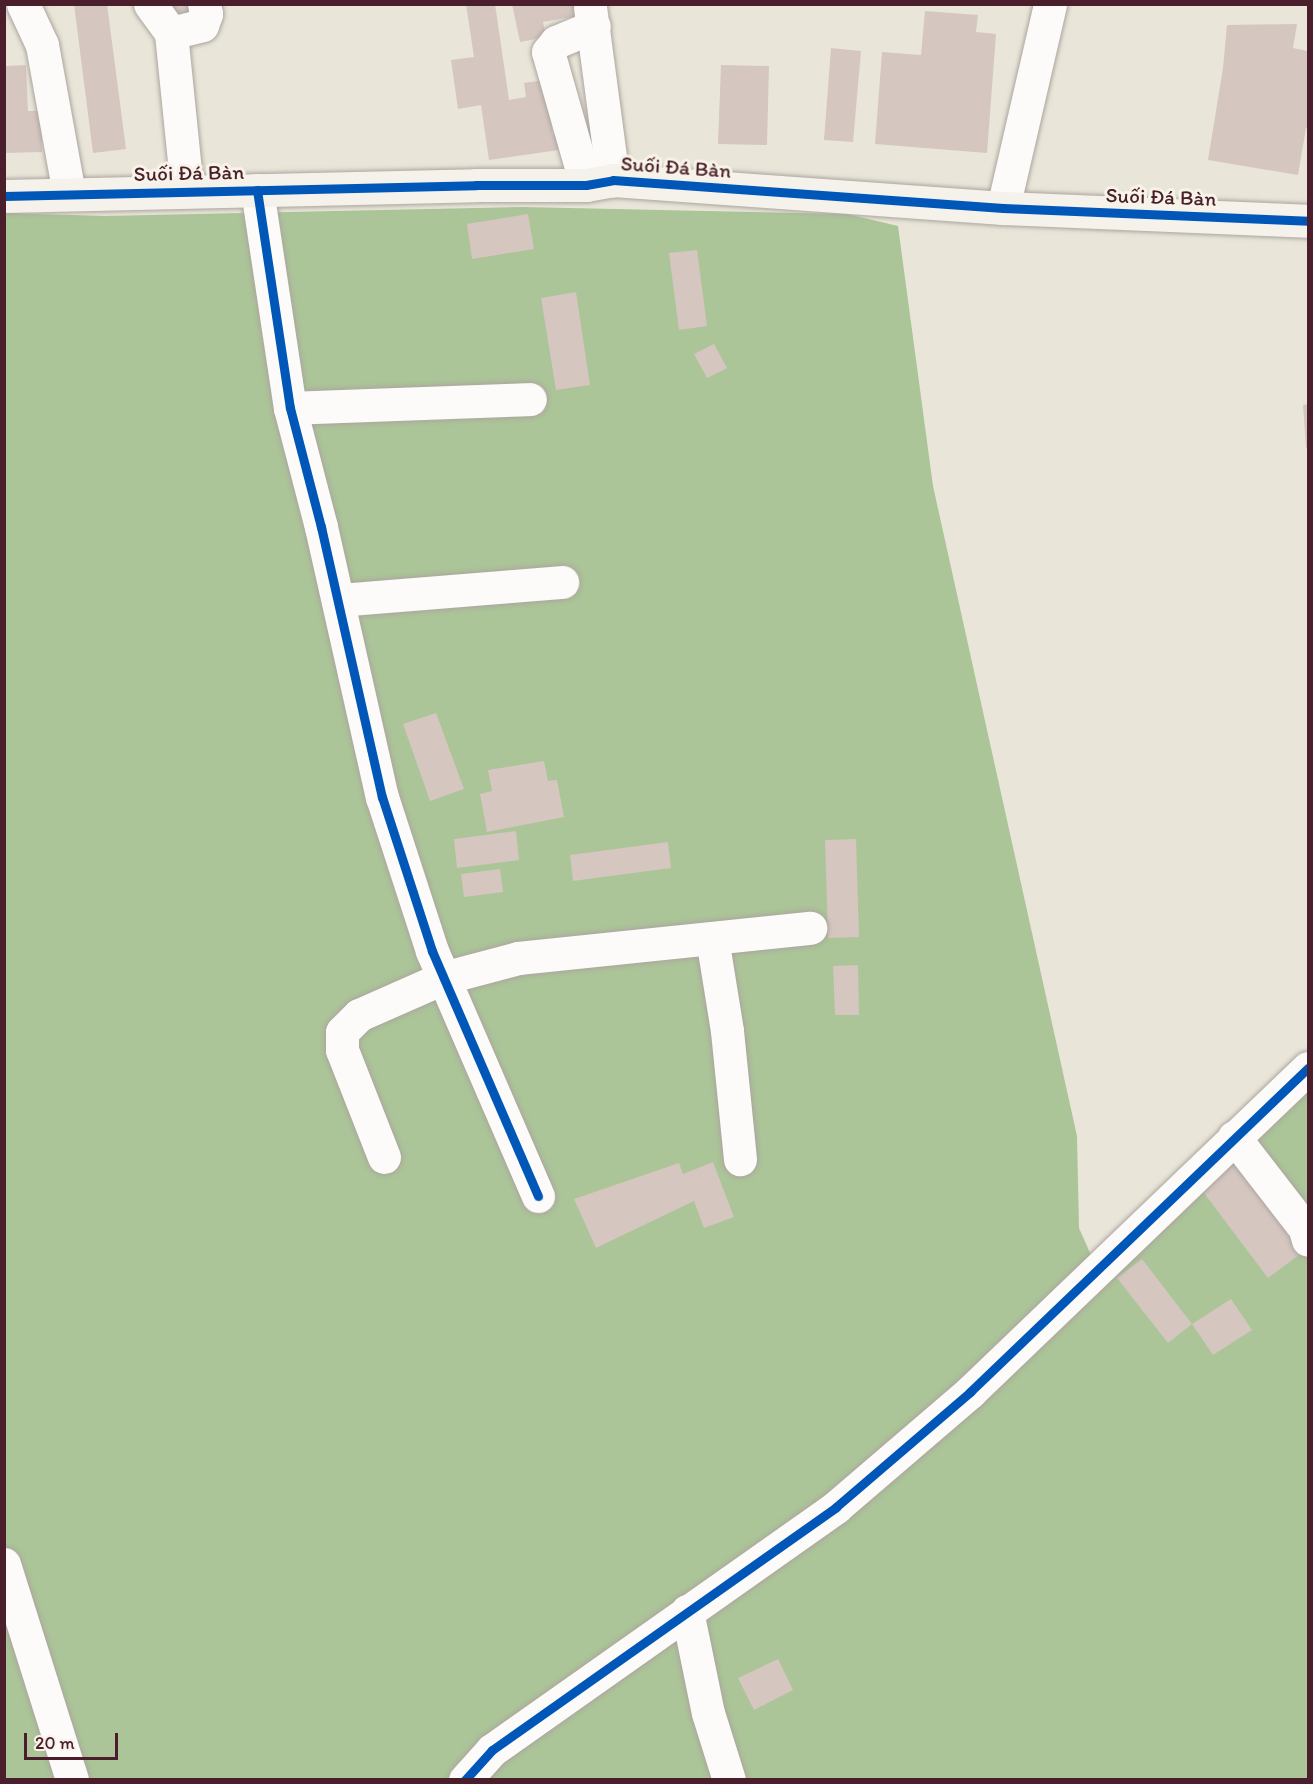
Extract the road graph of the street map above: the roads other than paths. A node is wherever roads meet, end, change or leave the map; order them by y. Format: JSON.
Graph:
{"nodes":[{"id":1,"x":23,"y":4,"type":"edge"},
{"id":2,"x":150,"y":4,"type":"edge"},
{"id":3,"x":204,"y":4,"type":"edge"},
{"id":4,"x":1050,"y":4,"type":"edge"},
{"id":5,"x":592,"y":15,"type":"edge"},
{"id":6,"x":171,"y":33,"type":"junction"},
{"id":7,"x":600,"y":183,"type":"junction"},
{"id":8,"x":257,"y":190,"type":"junction"},
{"id":9,"x":187,"y":191,"type":"junction"},
{"id":10,"x":69,"y":193,"type":"junction"},
{"id":11,"x":4,"y":196,"type":"edge"},
{"id":12,"x":1003,"y":208,"type":"junction"},
{"id":13,"x":1308,"y":221,"type":"edge"},
{"id":14,"x":530,"y":399,"type":"dead end"},
{"id":15,"x":291,"y":408,"type":"junction"},
{"id":16,"x":562,"y":582,"type":"dead end"},
{"id":17,"x":338,"y":600,"type":"junction"},
{"id":18,"x":810,"y":927,"type":"dead end"},
{"id":19,"x":712,"y":938,"type":"junction"},
{"id":20,"x":444,"y":978,"type":"junction"},
{"id":21,"x":1308,"y":1068,"type":"edge"},
{"id":22,"x":1234,"y":1137,"type":"junction"},
{"id":23,"x":384,"y":1157,"type":"dead end"},
{"id":24,"x":740,"y":1159,"type":"dead end"},
{"id":25,"x":538,"y":1196,"type":"dead end"},
{"id":26,"x":1308,"y":1240,"type":"edge"},
{"id":27,"x":4,"y":1564,"type":"edge"},
{"id":28,"x":687,"y":1611,"type":"junction"},
{"id":29,"x":72,"y":1779,"type":"edge"},
{"id":30,"x":465,"y":1779,"type":"edge"},
{"id":31,"x":729,"y":1779,"type":"edge"}],
"edges":[{"from":1,"to":10,"type":"street"},
{"from":2,"to":6,"type":"street"},
{"from":3,"to":6,"type":"street"},
{"from":4,"to":12,"type":"street"},
{"from":5,"to":7,"type":"street"},
{"from":5,"to":7,"type":"street"},
{"from":6,"to":9,"type":"street"},
{"from":7,"to":8,"type":"street","name":"Suối Đá Bàn"},
{"from":7,"to":12,"type":"street","name":"Suối Đá Bàn"},
{"from":8,"to":9,"type":"street","name":"Suối Đá Bàn"},
{"from":8,"to":15,"type":"street"},
{"from":9,"to":10,"type":"street","name":"Suối Đá Bàn"},
{"from":10,"to":11,"type":"street","name":"Suối Đá Bàn"},
{"from":12,"to":13,"type":"street","name":"Suối Đá Bàn"},
{"from":14,"to":15,"type":"street"},
{"from":15,"to":17,"type":"street"},
{"from":16,"to":17,"type":"street"},
{"from":17,"to":20,"type":"street"},
{"from":18,"to":19,"type":"street"},
{"from":19,"to":20,"type":"street"},
{"from":19,"to":24,"type":"street"},
{"from":20,"to":23,"type":"street"},
{"from":20,"to":25,"type":"street"},
{"from":21,"to":22,"type":"street"},
{"from":22,"to":26,"type":"street"},
{"from":22,"to":28,"type":"street"},
{"from":27,"to":29,"type":"street"},
{"from":28,"to":30,"type":"street"},
{"from":28,"to":31,"type":"street"}]}
